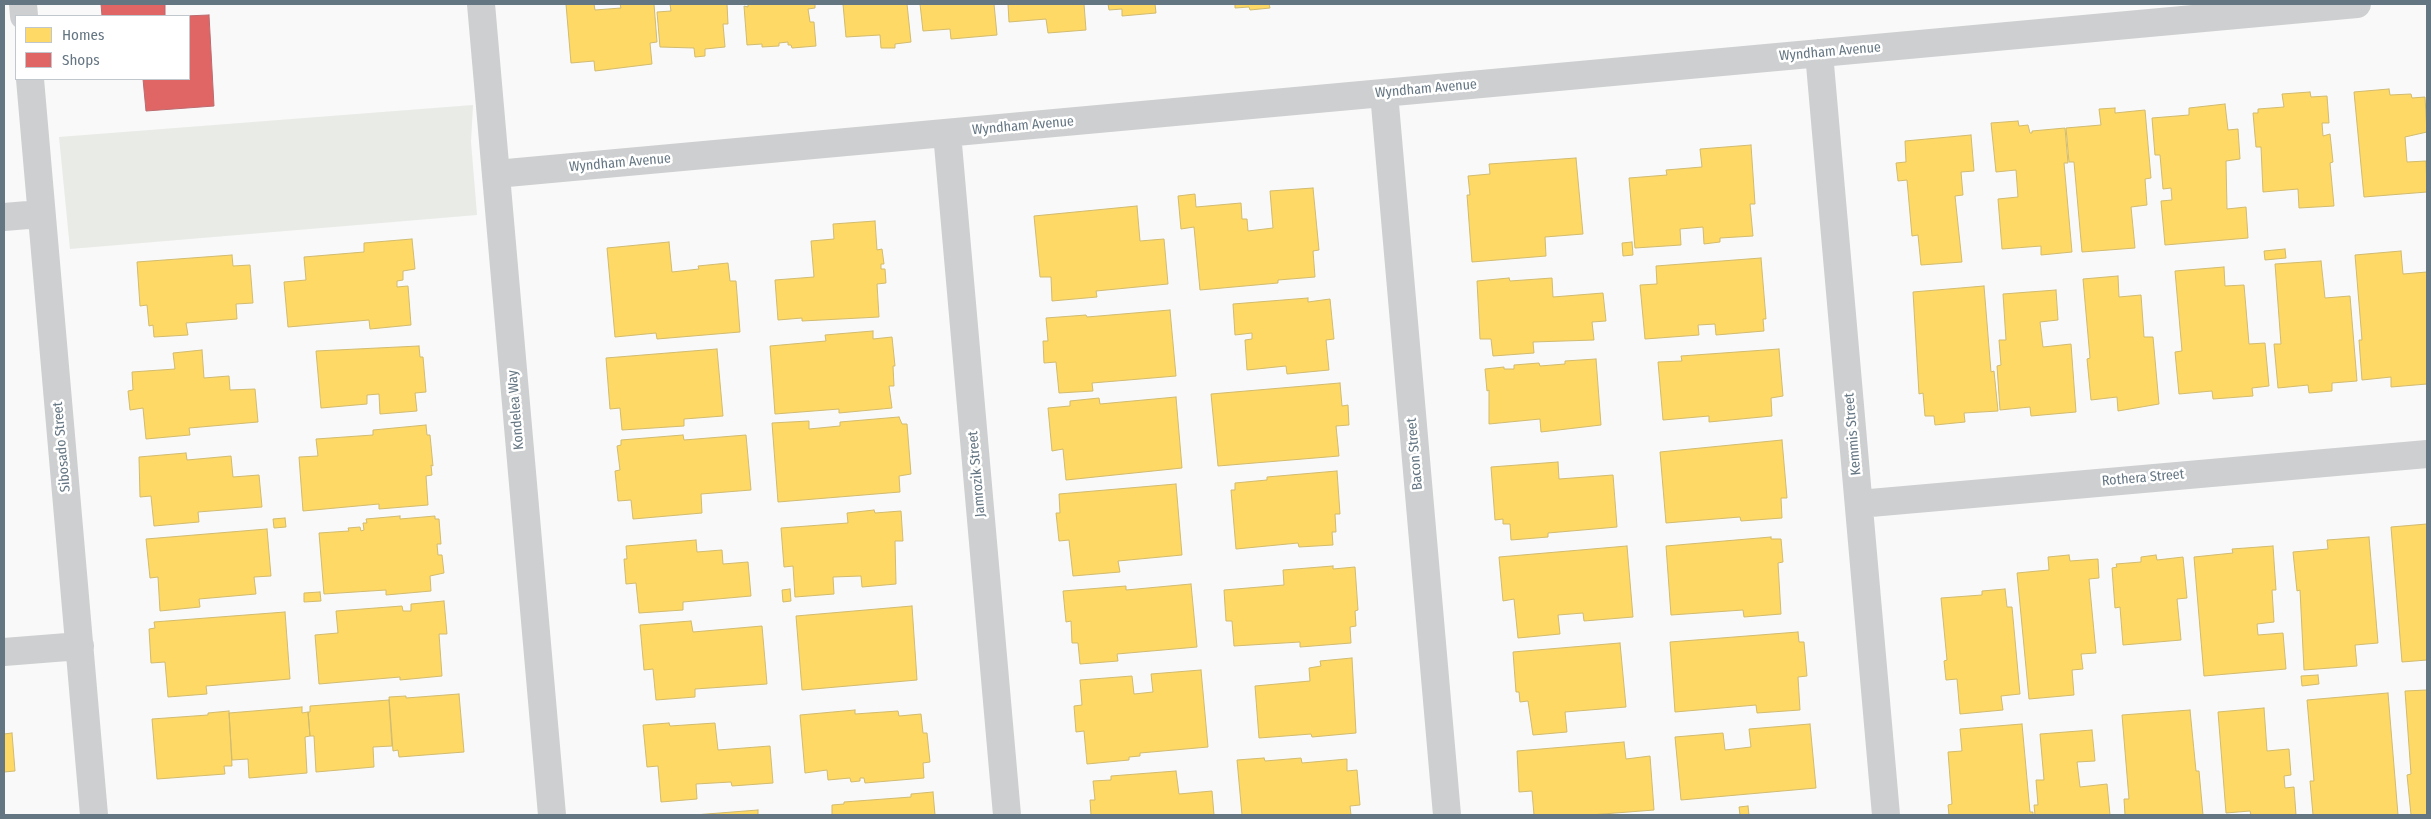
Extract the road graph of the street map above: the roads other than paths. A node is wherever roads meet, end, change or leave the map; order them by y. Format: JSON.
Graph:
{"nodes":[{"id":1,"x":481,"y":4,"type":"edge"},
{"id":2,"x":2357,"y":4,"type":"edge"},
{"id":3,"x":2251,"y":8,"type":"edge"},
{"id":4,"x":1819,"y":53,"type":"junction"},
{"id":5,"x":30,"y":80,"type":"edge"},
{"id":6,"x":1384,"y":93,"type":"junction"},
{"id":7,"x":947,"y":133,"type":"junction"},
{"id":8,"x":496,"y":174,"type":"junction"},
{"id":9,"x":40,"y":214,"type":"junction"},
{"id":10,"x":4,"y":217,"type":"edge"},
{"id":11,"x":2427,"y":454,"type":"edge"},
{"id":12,"x":1859,"y":504,"type":"junction"},
{"id":13,"x":80,"y":646,"type":"junction"},
{"id":14,"x":4,"y":652,"type":"edge"},
{"id":15,"x":94,"y":815,"type":"edge"},
{"id":16,"x":552,"y":815,"type":"edge"},
{"id":17,"x":1008,"y":815,"type":"edge"},
{"id":18,"x":1447,"y":815,"type":"edge"},
{"id":19,"x":1886,"y":815,"type":"edge"}],
"edges":[{"from":1,"to":8,"type":"street","name":"Kondelea Way"},
{"from":2,"to":3,"type":"street","name":"Wyndham Avenue"},
{"from":3,"to":4,"type":"street","name":"Wyndham Avenue"},
{"from":4,"to":6,"type":"street","name":"Wyndham Avenue"},
{"from":4,"to":12,"type":"street","name":"Kemmis Street"},
{"from":5,"to":9,"type":"street","name":"Sibosado Street"},
{"from":6,"to":7,"type":"street","name":"Wyndham Avenue"},
{"from":6,"to":18,"type":"street","name":"Bacon Street"},
{"from":7,"to":8,"type":"street","name":"Wyndham Avenue"},
{"from":7,"to":17,"type":"street","name":"Jamrozik Street"},
{"from":8,"to":16,"type":"street","name":"Kondelea Way"},
{"from":9,"to":10,"type":"street"},
{"from":9,"to":13,"type":"street","name":"Sibosado Street"},
{"from":11,"to":12,"type":"street","name":"Rothera Street"},
{"from":12,"to":19,"type":"street","name":"Kemmis Street"},
{"from":13,"to":14,"type":"street"},
{"from":13,"to":15,"type":"street","name":"Sibosado Street"}]}
